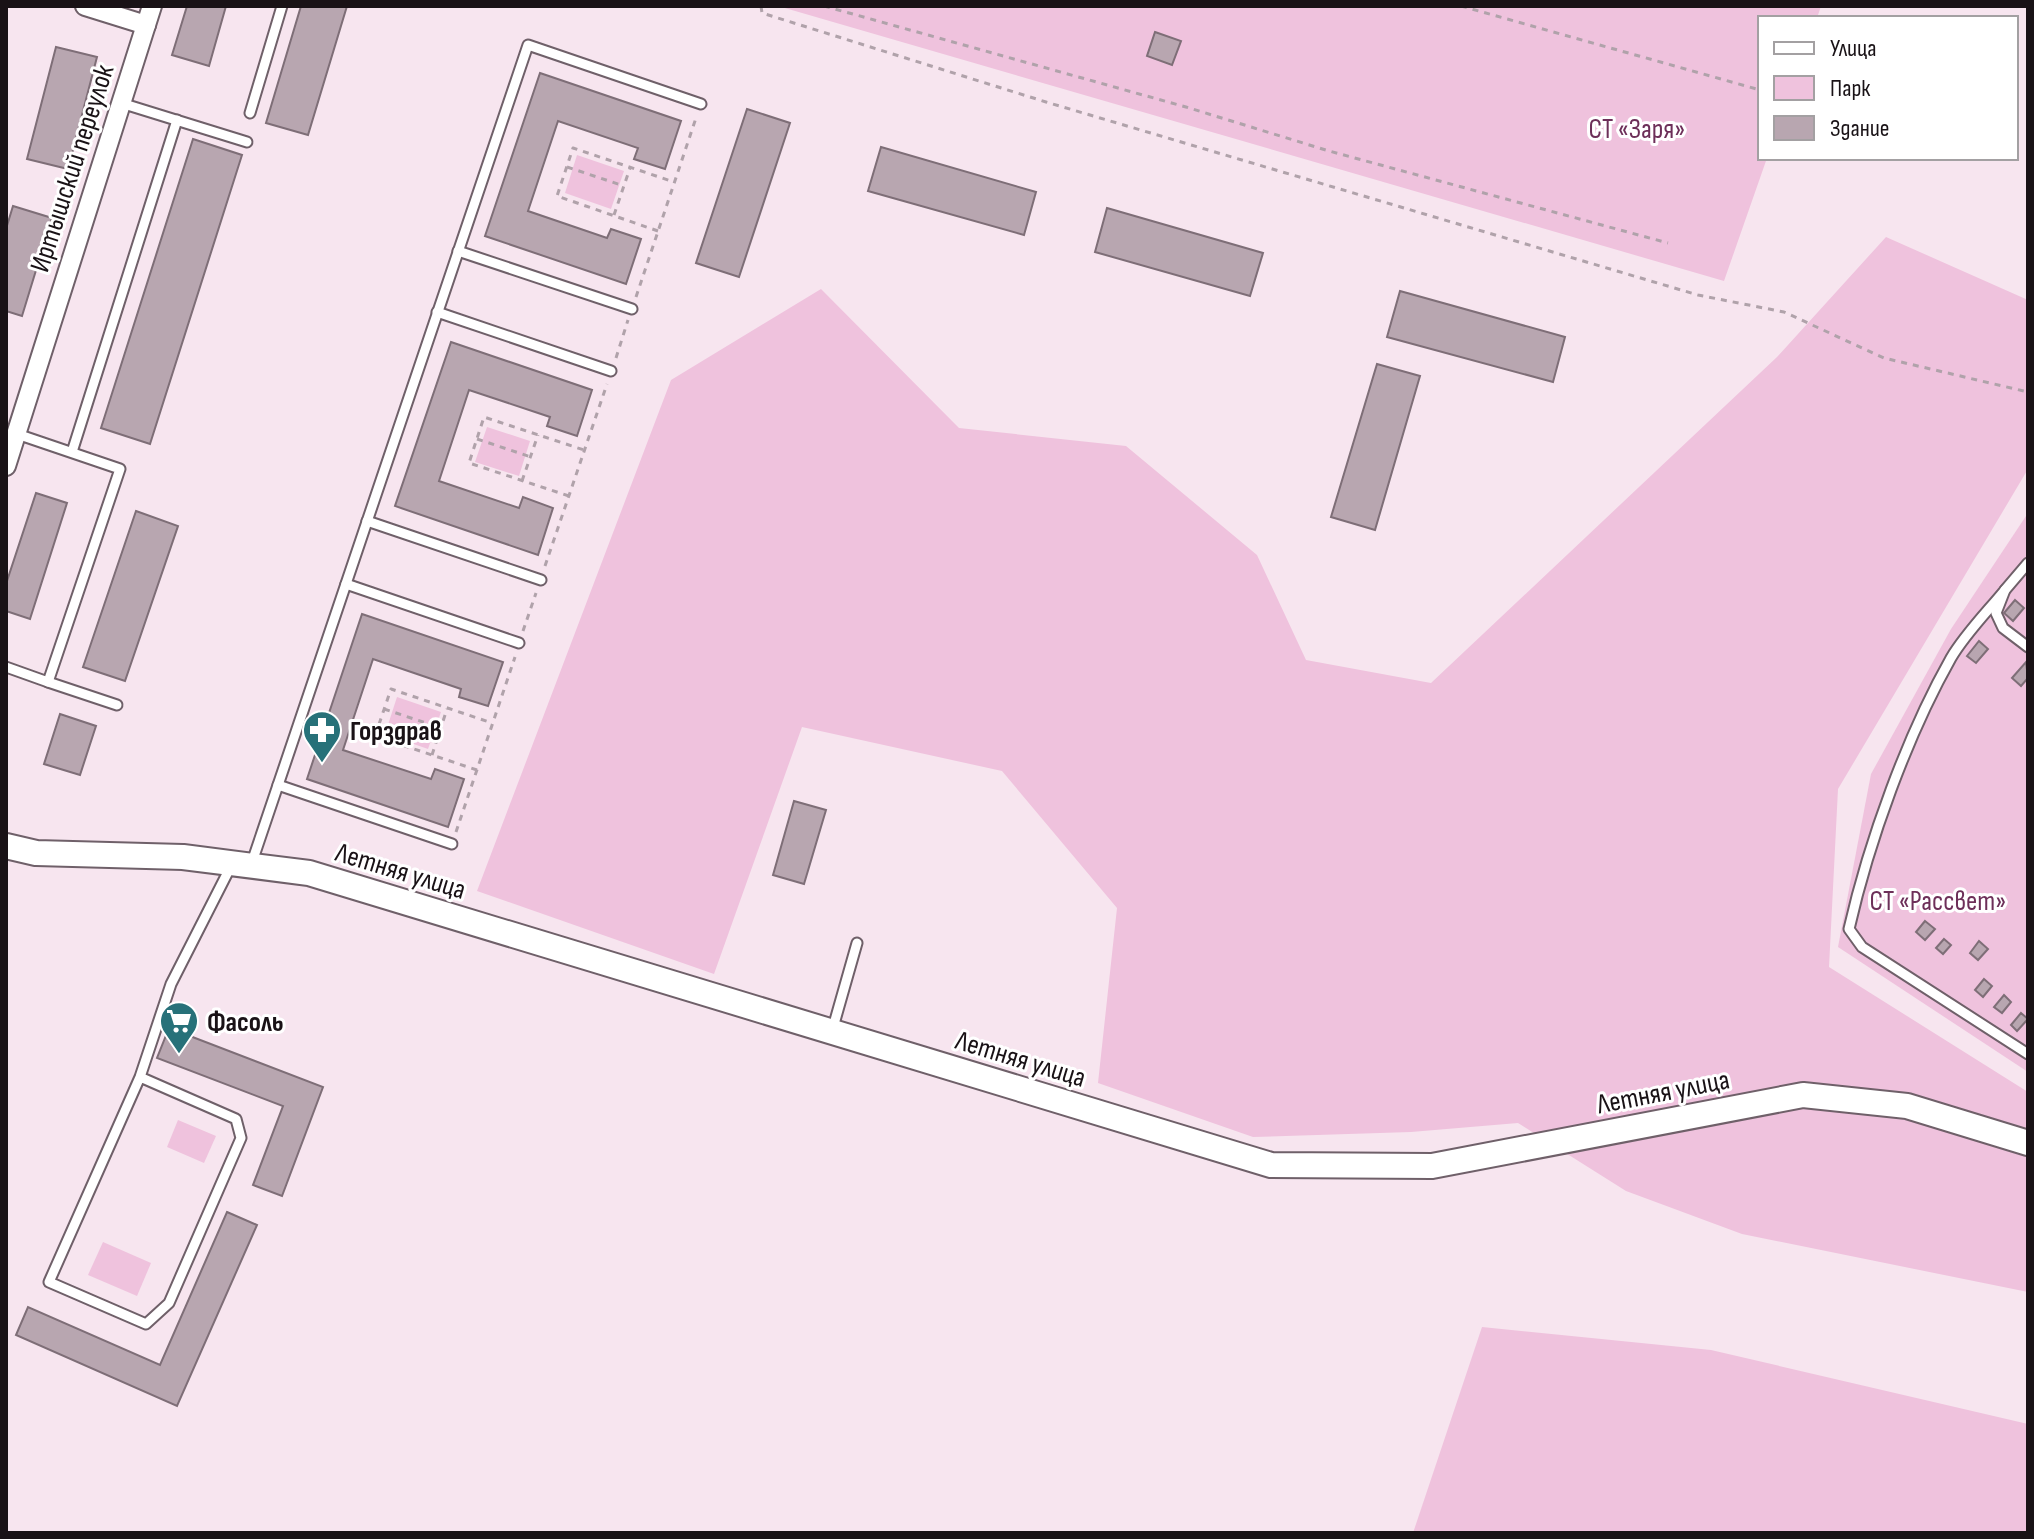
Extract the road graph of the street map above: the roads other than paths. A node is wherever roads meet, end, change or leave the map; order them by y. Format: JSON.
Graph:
{"nodes":[{"id":1,"x":85,"y":6,"type":"edge"},
{"id":2,"x":152,"y":6,"type":"edge"},
{"id":3,"x":282,"y":6,"type":"edge"},
{"id":4,"x":146,"y":25,"type":"junction"},
{"id":5,"x":121,"y":103,"type":"junction"},
{"id":6,"x":701,"y":104,"type":"road end"},
{"id":7,"x":250,"y":113,"type":"dead end"},
{"id":8,"x":177,"y":120,"type":"junction"},
{"id":9,"x":247,"y":142,"type":"dead end"},
{"id":10,"x":458,"y":251,"type":"junction"},
{"id":11,"x":632,"y":309,"type":"road end"},
{"id":12,"x":437,"y":312,"type":"junction"},
{"id":13,"x":611,"y":371,"type":"road end"},
{"id":14,"x":17,"y":434,"type":"junction"},
{"id":15,"x":72,"y":452,"type":"junction"},
{"id":16,"x":6,"y":466,"type":"edge"},
{"id":17,"x":367,"y":521,"type":"junction"},
{"id":18,"x":2028,"y":563,"type":"edge"},
{"id":19,"x":541,"y":580,"type":"road end"},
{"id":20,"x":346,"y":584,"type":"junction"},
{"id":21,"x":2005,"y":590,"type":"junction"},
{"id":22,"x":519,"y":643,"type":"road end"},
{"id":23,"x":2028,"y":647,"type":"edge"},
{"id":24,"x":6,"y":667,"type":"edge"},
{"id":25,"x":48,"y":682,"type":"junction"},
{"id":26,"x":117,"y":705,"type":"dead end"},
{"id":27,"x":278,"y":785,"type":"junction"},
{"id":28,"x":452,"y":844,"type":"road end"},
{"id":29,"x":6,"y":846,"type":"edge"},
{"id":30,"x":242,"y":864,"type":"junction"},
{"id":31,"x":857,"y":943,"type":"dead end"},
{"id":32,"x":832,"y":1031,"type":"junction"},
{"id":33,"x":2028,"y":1054,"type":"edge"},
{"id":34,"x":140,"y":1077,"type":"junction"},
{"id":35,"x":2028,"y":1143,"type":"edge"}],
"edges":[{"from":1,"to":4,"type":"street"},
{"from":2,"to":4,"type":"street","name":"Иртышский переулок"},
{"from":3,"to":7,"type":"lane"},
{"from":4,"to":5,"type":"street","name":"Иртышский переулок"},
{"from":5,"to":8,"type":"lane"},
{"from":5,"to":14,"type":"street","name":"Иртышский переулок"},
{"from":6,"to":10,"type":"lane"},
{"from":8,"to":9,"type":"lane"},
{"from":8,"to":15,"type":"lane"},
{"from":10,"to":11,"type":"lane"},
{"from":10,"to":12,"type":"lane"},
{"from":12,"to":13,"type":"lane"},
{"from":12,"to":17,"type":"lane"},
{"from":14,"to":15,"type":"lane"},
{"from":14,"to":16,"type":"street","name":"Иртышский переулок"},
{"from":15,"to":25,"type":"lane"},
{"from":17,"to":19,"type":"lane"},
{"from":17,"to":20,"type":"lane"},
{"from":18,"to":21,"type":"lane"},
{"from":20,"to":22,"type":"lane"},
{"from":20,"to":27,"type":"lane"},
{"from":21,"to":23,"type":"lane"},
{"from":21,"to":33,"type":"lane"},
{"from":24,"to":25,"type":"lane"},
{"from":25,"to":26,"type":"lane"},
{"from":27,"to":28,"type":"lane"},
{"from":27,"to":30,"type":"lane"},
{"from":29,"to":30,"type":"street","name":"Летняя улица"},
{"from":30,"to":32,"type":"street","name":"Летняя улица"},
{"from":30,"to":34,"type":"lane"},
{"from":31,"to":32,"type":"lane"},
{"from":32,"to":35,"type":"street","name":"Летняя улица"},
{"from":34,"to":34,"type":"lane"}]}
